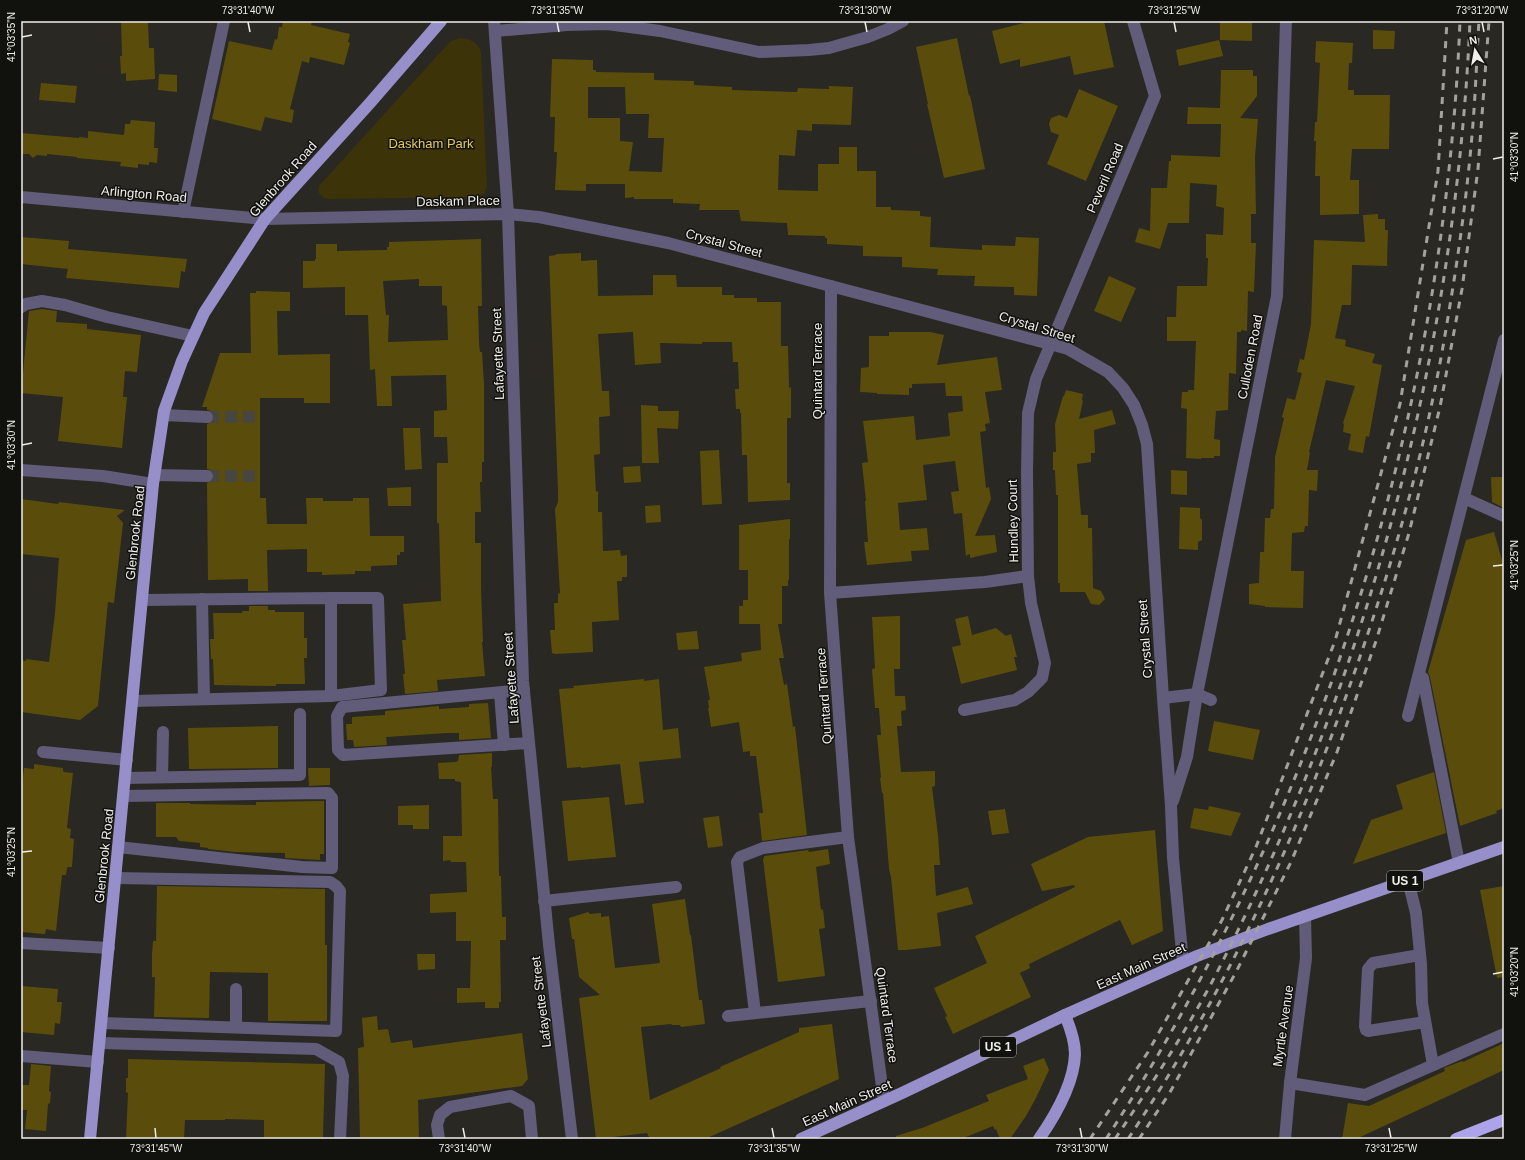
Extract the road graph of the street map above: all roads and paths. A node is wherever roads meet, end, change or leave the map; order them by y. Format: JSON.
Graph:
{"nodes":[{"id":1,"x":224,"y":21,"type":"edge"},
{"id":2,"x":441,"y":21,"type":"edge"},
{"id":3,"x":903,"y":21,"type":"edge"},
{"id":4,"x":1133,"y":21,"type":"edge"},
{"id":5,"x":1286,"y":21,"type":"edge"},
{"id":6,"x":495,"y":26,"type":"edge"},
{"id":7,"x":21,"y":197,"type":"edge"},
{"id":8,"x":183,"y":212,"type":"junction"},
{"id":9,"x":508,"y":214,"type":"junction"},
{"id":10,"x":265,"y":219,"type":"junction"},
{"id":11,"x":831,"y":286,"type":"junction"},
{"id":12,"x":21,"y":307,"type":"edge"},
{"id":13,"x":193,"y":336,"type":"junction"},
{"id":14,"x":1504,"y":340,"type":"edge"},
{"id":15,"x":1050,"y":344,"type":"junction"},
{"id":16,"x":164,"y":415,"type":"junction"},
{"id":17,"x":207,"y":417,"type":"tunnel mouth"},
{"id":18,"x":21,"y":470,"type":"edge"},
{"id":19,"x":207,"y":476,"type":"tunnel mouth"},
{"id":20,"x":154,"y":480,"type":"junction"},
{"id":21,"x":1464,"y":498,"type":"junction"},
{"id":22,"x":1504,"y":516,"type":"edge"},
{"id":23,"x":1028,"y":576,"type":"junction"},
{"id":24,"x":830,"y":593,"type":"junction"},
{"id":25,"x":331,"y":598,"type":"junction"},
{"id":26,"x":202,"y":599,"type":"junction"},
{"id":27,"x":142,"y":600,"type":"junction"},
{"id":28,"x":1418,"y":675,"type":"junction"},
{"id":29,"x":524,"y":690,"type":"junction"},
{"id":30,"x":500,"y":693,"type":"junction"},
{"id":31,"x":1198,"y":694,"type":"junction"},
{"id":32,"x":331,"y":696,"type":"junction"},
{"id":33,"x":1163,"y":698,"type":"junction"},
{"id":34,"x":204,"y":699,"type":"junction"},
{"id":35,"x":1211,"y":700,"type":"dead end"},
{"id":36,"x":132,"y":701,"type":"junction"},
{"id":37,"x":964,"y":710,"type":"dead end"},
{"id":38,"x":300,"y":714,"type":"dead end"},
{"id":39,"x":1408,"y":716,"type":"dead end"},
{"id":40,"x":163,"y":732,"type":"dead end"},
{"id":41,"x":529,"y":743,"type":"junction"},
{"id":42,"x":504,"y":745,"type":"junction"},
{"id":43,"x":43,"y":752,"type":"dead end"},
{"id":44,"x":127,"y":760,"type":"junction"},
{"id":45,"x":162,"y":777,"type":"junction"},
{"id":46,"x":125,"y":778,"type":"junction"},
{"id":47,"x":123,"y":796,"type":"junction"},
{"id":48,"x":1171,"y":806,"type":"junction"},
{"id":49,"x":848,"y":837,"type":"junction"},
{"id":50,"x":118,"y":847,"type":"junction"},
{"id":51,"x":1504,"y":847,"type":"edge"},
{"id":52,"x":1459,"y":863,"type":"junction"},
{"id":53,"x":116,"y":878,"type":"junction"},
{"id":54,"x":1408,"y":880,"type":"junction"},
{"id":55,"x":676,"y":887,"type":"dead end"},
{"id":56,"x":544,"y":901,"type":"junction"},
{"id":57,"x":1305,"y":916,"type":"junction"},
{"id":58,"x":21,"y":943,"type":"edge"},
{"id":59,"x":109,"y":948,"type":"junction"},
{"id":60,"x":1420,"y":955,"type":"junction"},
{"id":61,"x":1183,"y":962,"type":"junction"},
{"id":62,"x":236,"y":989,"type":"dead end"},
{"id":63,"x":871,"y":1001,"type":"junction"},
{"id":64,"x":755,"y":1013,"type":"junction"},
{"id":65,"x":1065,"y":1015,"type":"junction"},
{"id":66,"x":728,"y":1016,"type":"dead end"},
{"id":67,"x":1425,"y":1022,"type":"junction"},
{"id":68,"x":102,"y":1023,"type":"junction"},
{"id":69,"x":236,"y":1027,"type":"junction"},
{"id":70,"x":1504,"y":1034,"type":"edge"},
{"id":71,"x":100,"y":1043,"type":"junction"},
{"id":72,"x":21,"y":1056,"type":"edge"},
{"id":73,"x":98,"y":1062,"type":"junction"},
{"id":74,"x":1433,"y":1065,"type":"junction"},
{"id":75,"x":1290,"y":1083,"type":"junction"},
{"id":76,"x":884,"y":1101,"type":"junction"},
{"id":77,"x":1504,"y":1120,"type":"edge"},
{"id":78,"x":90,"y":1139,"type":"edge"},
{"id":79,"x":340,"y":1139,"type":"edge"},
{"id":80,"x":439,"y":1139,"type":"edge"},
{"id":81,"x":532,"y":1139,"type":"edge"},
{"id":82,"x":572,"y":1139,"type":"edge"},
{"id":83,"x":801,"y":1139,"type":"edge"},
{"id":84,"x":1039,"y":1139,"type":"edge"},
{"id":85,"x":1285,"y":1139,"type":"edge"},
{"id":86,"x":1456,"y":1139,"type":"edge"}],
"edges":[{"from":1,"to":8,"type":"street"},
{"from":2,"to":10,"type":"main road","name":"Glenbrook Road"},
{"from":3,"to":6,"type":"street"},
{"from":4,"to":15,"type":"street","name":"Peveril Road"},
{"from":5,"to":31,"type":"street","name":"Culloden Road"},
{"from":6,"to":9,"type":"street","name":"Daskam Place"},
{"from":7,"to":8,"type":"street","name":"Arlington Road"},
{"from":8,"to":10,"type":"street","name":"Arlington Road"},
{"from":9,"to":10,"type":"street","name":"Daskam Place"},
{"from":9,"to":11,"type":"street","name":"Crystal Street"},
{"from":9,"to":29,"type":"street","name":"Lafayette Street"},
{"from":10,"to":13,"type":"main road","name":"Glenbrook Road"},
{"from":11,"to":15,"type":"street","name":"Crystal Street"},
{"from":11,"to":24,"type":"street","name":"Quintard Terrace"},
{"from":12,"to":13,"type":"street"},
{"from":13,"to":16,"type":"main road","name":"Glenbrook Road"},
{"from":14,"to":21,"type":"street"},
{"from":15,"to":23,"type":"street","name":"Hundley Court"},
{"from":15,"to":33,"type":"street","name":"Crystal Street"},
{"from":16,"to":17,"type":"street"},
{"from":16,"to":20,"type":"main road","name":"Glenbrook Road"},
{"from":18,"to":20,"type":"street"},
{"from":19,"to":20,"type":"street"},
{"from":20,"to":27,"type":"main road","name":"Glenbrook Road"},
{"from":21,"to":22,"type":"street"},
{"from":21,"to":28,"type":"street"},
{"from":23,"to":24,"type":"street","name":"Hundley Court"},
{"from":23,"to":37,"type":"street"},
{"from":24,"to":49,"type":"street","name":"Quintard Terrace"},
{"from":25,"to":26,"type":"street"},
{"from":25,"to":32,"type":"street"},
{"from":25,"to":32,"type":"street"},
{"from":26,"to":27,"type":"street"},
{"from":26,"to":34,"type":"street"},
{"from":27,"to":36,"type":"main road","name":"Glenbrook Road"},
{"from":28,"to":39,"type":"street"},
{"from":28,"to":52,"type":"street"},
{"from":29,"to":30,"type":"street"},
{"from":29,"to":41,"type":"street","name":"Lafayette Street"},
{"from":30,"to":42,"type":"street"},
{"from":30,"to":42,"type":"street"},
{"from":31,"to":33,"type":"street"},
{"from":31,"to":35,"type":"street"},
{"from":31,"to":48,"type":"street","name":"Culloden Road"},
{"from":32,"to":34,"type":"street"},
{"from":33,"to":48,"type":"street","name":"Crystal Street"},
{"from":34,"to":36,"type":"street"},
{"from":36,"to":44,"type":"main road","name":"Glenbrook Road"},
{"from":38,"to":45,"type":"street"},
{"from":40,"to":45,"type":"street"},
{"from":41,"to":42,"type":"street"},
{"from":41,"to":56,"type":"street","name":"Lafayette Street"},
{"from":43,"to":44,"type":"street"},
{"from":44,"to":46,"type":"main road","name":"Glenbrook Road"},
{"from":45,"to":46,"type":"street"},
{"from":46,"to":47,"type":"main road","name":"Glenbrook Road"},
{"from":47,"to":50,"type":"main road","name":"Glenbrook Road"},
{"from":47,"to":50,"type":"street"},
{"from":48,"to":61,"type":"street","name":"Crystal Street"},
{"from":49,"to":63,"type":"street","name":"Quintard Terrace"},
{"from":49,"to":64,"type":"street"},
{"from":50,"to":53,"type":"main road","name":"Glenbrook Road"},
{"from":51,"to":52,"type":"main road","name":"East Main Street","number":"US 1"},
{"from":52,"to":54,"type":"main road","name":"East Main Street","number":"US 1"},
{"from":53,"to":59,"type":"main road","name":"Glenbrook Road"},
{"from":53,"to":69,"type":"street"},
{"from":54,"to":57,"type":"main road","name":"East Main Street","number":"US 1"},
{"from":54,"to":60,"type":"street"},
{"from":55,"to":56,"type":"street"},
{"from":56,"to":82,"type":"street","name":"Lafayette Street"},
{"from":57,"to":61,"type":"main road","name":"East Main Street","number":"US 1"},
{"from":57,"to":75,"type":"street","name":"Myrtle Avenue"},
{"from":58,"to":59,"type":"street"},
{"from":59,"to":68,"type":"main road","name":"Glenbrook Road"},
{"from":60,"to":67,"type":"street"},
{"from":60,"to":67,"type":"street"},
{"from":61,"to":65,"type":"main road","name":"East Main Street","number":"US 1"},
{"from":62,"to":69,"type":"street"},
{"from":63,"to":64,"type":"street"},
{"from":63,"to":76,"type":"street","name":"Quintard Terrace"},
{"from":64,"to":66,"type":"street"},
{"from":65,"to":76,"type":"main road","name":"East Main Street","number":"US 1"},
{"from":65,"to":84,"type":"main road"},
{"from":67,"to":74,"type":"street"},
{"from":68,"to":69,"type":"street"},
{"from":68,"to":71,"type":"main road","name":"Glenbrook Road"},
{"from":70,"to":74,"type":"street"},
{"from":71,"to":73,"type":"main road","name":"Glenbrook Road"},
{"from":71,"to":79,"type":"street"},
{"from":72,"to":73,"type":"street"},
{"from":73,"to":78,"type":"main road","name":"Glenbrook Road"},
{"from":74,"to":75,"type":"street"},
{"from":75,"to":85,"type":"street","name":"Myrtle Avenue"},
{"from":76,"to":83,"type":"main road","name":"East Main Street","number":"US 1"},
{"from":77,"to":86,"type":"highway"},
{"from":80,"to":81,"type":"street"}]}
